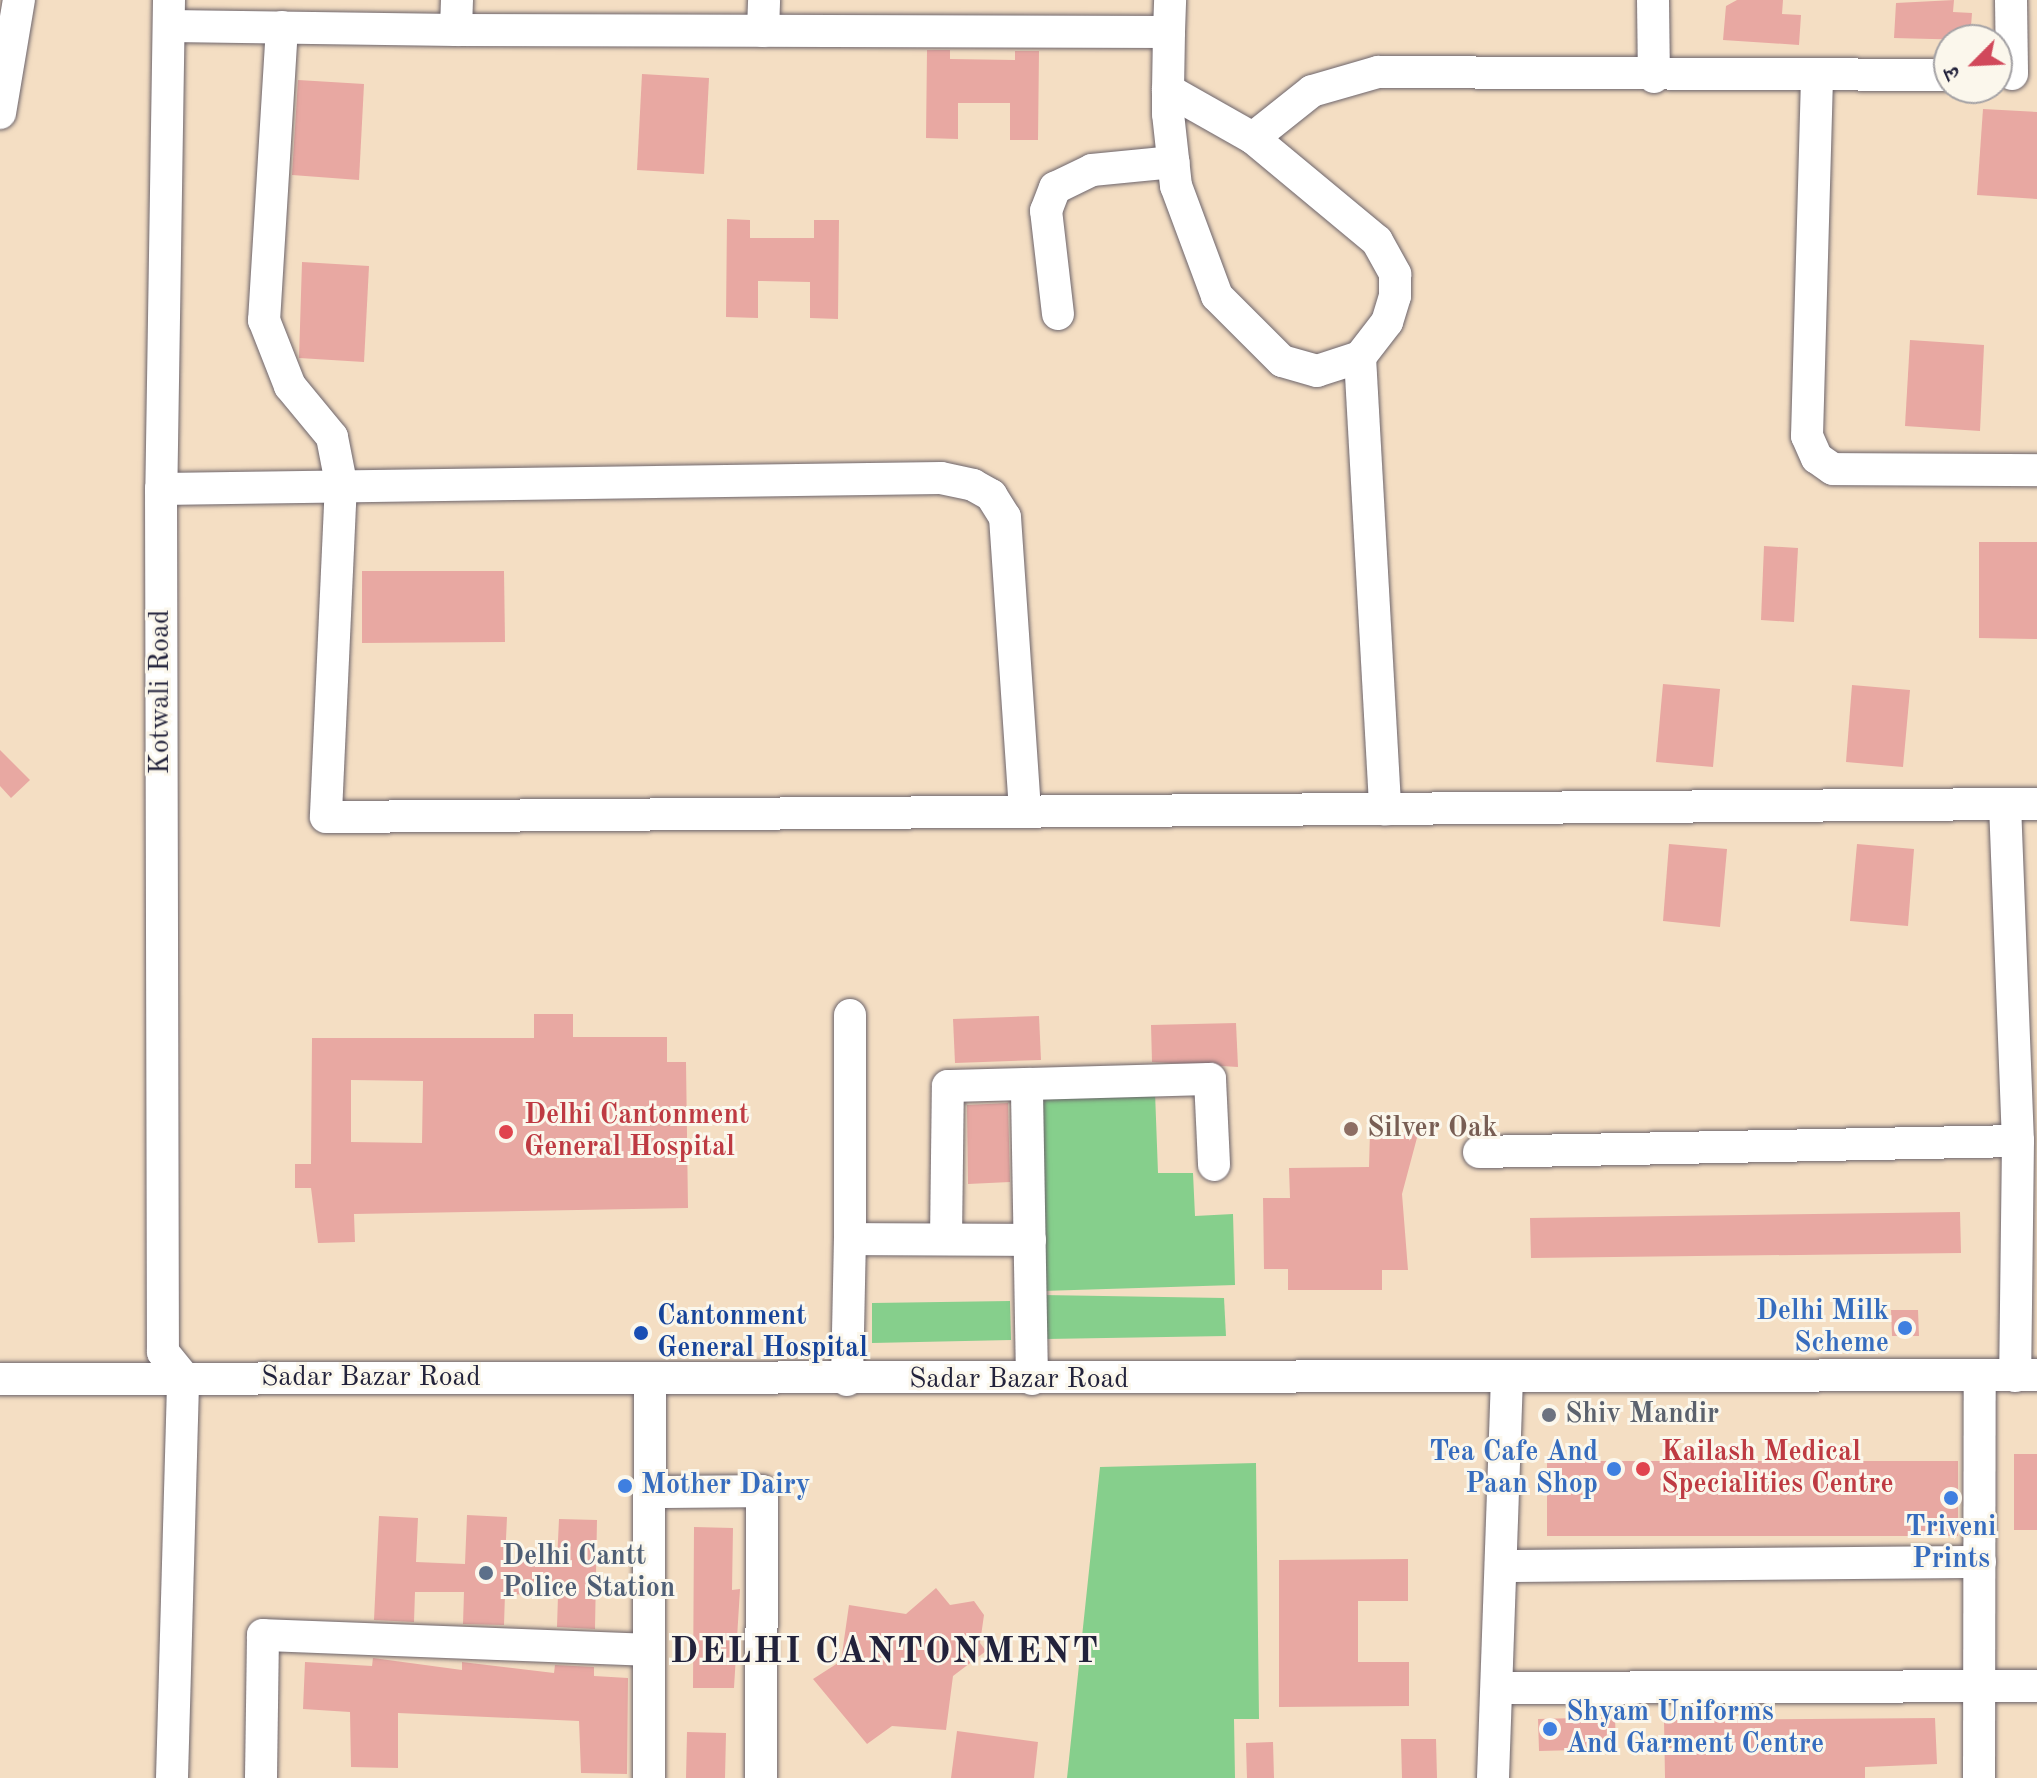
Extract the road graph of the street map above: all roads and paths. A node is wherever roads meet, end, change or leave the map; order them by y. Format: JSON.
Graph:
{"nodes":[{"id":1,"x":19,"y":0,"type":"edge"},
{"id":2,"x":1170,"y":0,"type":"edge"},
{"id":3,"x":1653,"y":0,"type":"edge"},
{"id":4,"x":2011,"y":0,"type":"edge"},
{"id":5,"x":169,"y":13,"type":"edge"},
{"id":6,"x":456,"y":15,"type":"edge"},
{"id":7,"x":764,"y":16,"type":"edge"},
{"id":8,"x":282,"y":27,"type":"junction"},
{"id":9,"x":1169,"y":32,"type":"junction"},
{"id":10,"x":2015,"y":74,"type":"edge"},
{"id":11,"x":1933,"y":75,"type":"edge"},
{"id":12,"x":1654,"y":77,"type":"junction"},
{"id":13,"x":1817,"y":78,"type":"junction"},
{"id":14,"x":1168,"y":90,"type":"junction"},
{"id":15,"x":0,"y":113,"type":"edge"},
{"id":16,"x":1253,"y":138,"type":"junction"},
{"id":17,"x":1174,"y":162,"type":"junction"},
{"id":18,"x":1058,"y":314,"type":"dead end"},
{"id":19,"x":1360,"y":357,"type":"junction"},
{"id":20,"x":2037,"y":470,"type":"edge"},
{"id":21,"x":341,"y":483,"type":"junction"},
{"id":22,"x":161,"y":489,"type":"junction"},
{"id":23,"x":2005,"y":804,"type":"junction"},
{"id":24,"x":2037,"y":804,"type":"edge"},
{"id":25,"x":1385,"y":809,"type":"junction"},
{"id":26,"x":1025,"y":811,"type":"junction"},
{"id":27,"x":850,"y":1015,"type":"dead end"},
{"id":28,"x":1027,"y":1084,"type":"junction"},
{"id":29,"x":1479,"y":1152,"type":"dead end"},
{"id":30,"x":2025,"y":1156,"type":"edge"},
{"id":31,"x":1214,"y":1165,"type":"dead end"},
{"id":32,"x":850,"y":1239,"type":"junction"},
{"id":33,"x":946,"y":1239,"type":"junction"},
{"id":34,"x":1030,"y":1240,"type":"junction"},
{"id":35,"x":1980,"y":1376,"type":"junction"},
{"id":36,"x":2026,"y":1376,"type":"edge"},
{"id":37,"x":183,"y":1377,"type":"junction"},
{"id":38,"x":0,"y":1379,"type":"edge"},
{"id":39,"x":650,"y":1379,"type":"junction"},
{"id":40,"x":1032,"y":1379,"type":"junction"},
{"id":41,"x":847,"y":1380,"type":"junction"},
{"id":42,"x":1507,"y":1381,"type":"junction"},
{"id":43,"x":651,"y":1492,"type":"junction"},
{"id":44,"x":1980,"y":1562,"type":"junction"},
{"id":45,"x":1501,"y":1566,"type":"junction"},
{"id":46,"x":649,"y":1650,"type":"junction"},
{"id":47,"x":1976,"y":1685,"type":"junction"},
{"id":48,"x":2037,"y":1686,"type":"edge"},
{"id":49,"x":1497,"y":1688,"type":"junction"},
{"id":50,"x":172,"y":1778,"type":"edge"},
{"id":51,"x":261,"y":1778,"type":"edge"},
{"id":52,"x":649,"y":1778,"type":"edge"},
{"id":53,"x":761,"y":1778,"type":"edge"},
{"id":54,"x":1493,"y":1778,"type":"edge"},
{"id":55,"x":1979,"y":1778,"type":"edge"}],
"edges":[{"from":1,"to":15,"type":"street"},
{"from":2,"to":9,"type":"street"},
{"from":3,"to":12,"type":"street"},
{"from":4,"to":10,"type":"street"},
{"from":5,"to":8,"type":"street"},
{"from":5,"to":22,"type":"street","name":"Kotwali Road"},
{"from":6,"to":7,"type":"street"},
{"from":6,"to":8,"type":"street"},
{"from":7,"to":9,"type":"street"},
{"from":8,"to":21,"type":"street"},
{"from":9,"to":14,"type":"street"},
{"from":11,"to":13,"type":"street"},
{"from":12,"to":13,"type":"street"},
{"from":12,"to":16,"type":"street"},
{"from":13,"to":20,"type":"street"},
{"from":14,"to":16,"type":"street"},
{"from":14,"to":17,"type":"street"},
{"from":16,"to":19,"type":"street"},
{"from":17,"to":18,"type":"street"},
{"from":17,"to":19,"type":"street"},
{"from":19,"to":25,"type":"street"},
{"from":21,"to":22,"type":"street"},
{"from":21,"to":26,"type":"street"},
{"from":21,"to":26,"type":"street"},
{"from":22,"to":37,"type":"street","name":"Kotwali Road"},
{"from":23,"to":24,"type":"street"},
{"from":23,"to":25,"type":"street"},
{"from":23,"to":30,"type":"street"},
{"from":25,"to":26,"type":"street"},
{"from":27,"to":32,"type":"street"},
{"from":28,"to":31,"type":"street"},
{"from":28,"to":33,"type":"street"},
{"from":28,"to":34,"type":"street"},
{"from":29,"to":30,"type":"street"},
{"from":30,"to":36,"type":"street"},
{"from":32,"to":33,"type":"street"},
{"from":32,"to":41,"type":"street"},
{"from":33,"to":34,"type":"street"},
{"from":34,"to":40,"type":"street"},
{"from":35,"to":36,"type":"street","name":"Sadar Bazar Road"},
{"from":35,"to":42,"type":"street","name":"Sadar Bazar Road"},
{"from":35,"to":44,"type":"street"},
{"from":37,"to":38,"type":"street","name":"Sadar Bazar Road"},
{"from":37,"to":39,"type":"street","name":"Sadar Bazar Road"},
{"from":37,"to":50,"type":"street"},
{"from":39,"to":41,"type":"street","name":"Sadar Bazar Road"},
{"from":39,"to":43,"type":"street"},
{"from":40,"to":41,"type":"street","name":"Sadar Bazar Road"},
{"from":40,"to":42,"type":"street","name":"Sadar Bazar Road"},
{"from":42,"to":45,"type":"street"},
{"from":43,"to":46,"type":"street"},
{"from":43,"to":53,"type":"street"},
{"from":44,"to":45,"type":"street"},
{"from":44,"to":47,"type":"street"},
{"from":45,"to":49,"type":"street"},
{"from":46,"to":51,"type":"street"},
{"from":46,"to":52,"type":"street"},
{"from":47,"to":48,"type":"street"},
{"from":47,"to":49,"type":"street"},
{"from":47,"to":55,"type":"street"},
{"from":49,"to":54,"type":"street"}]}
